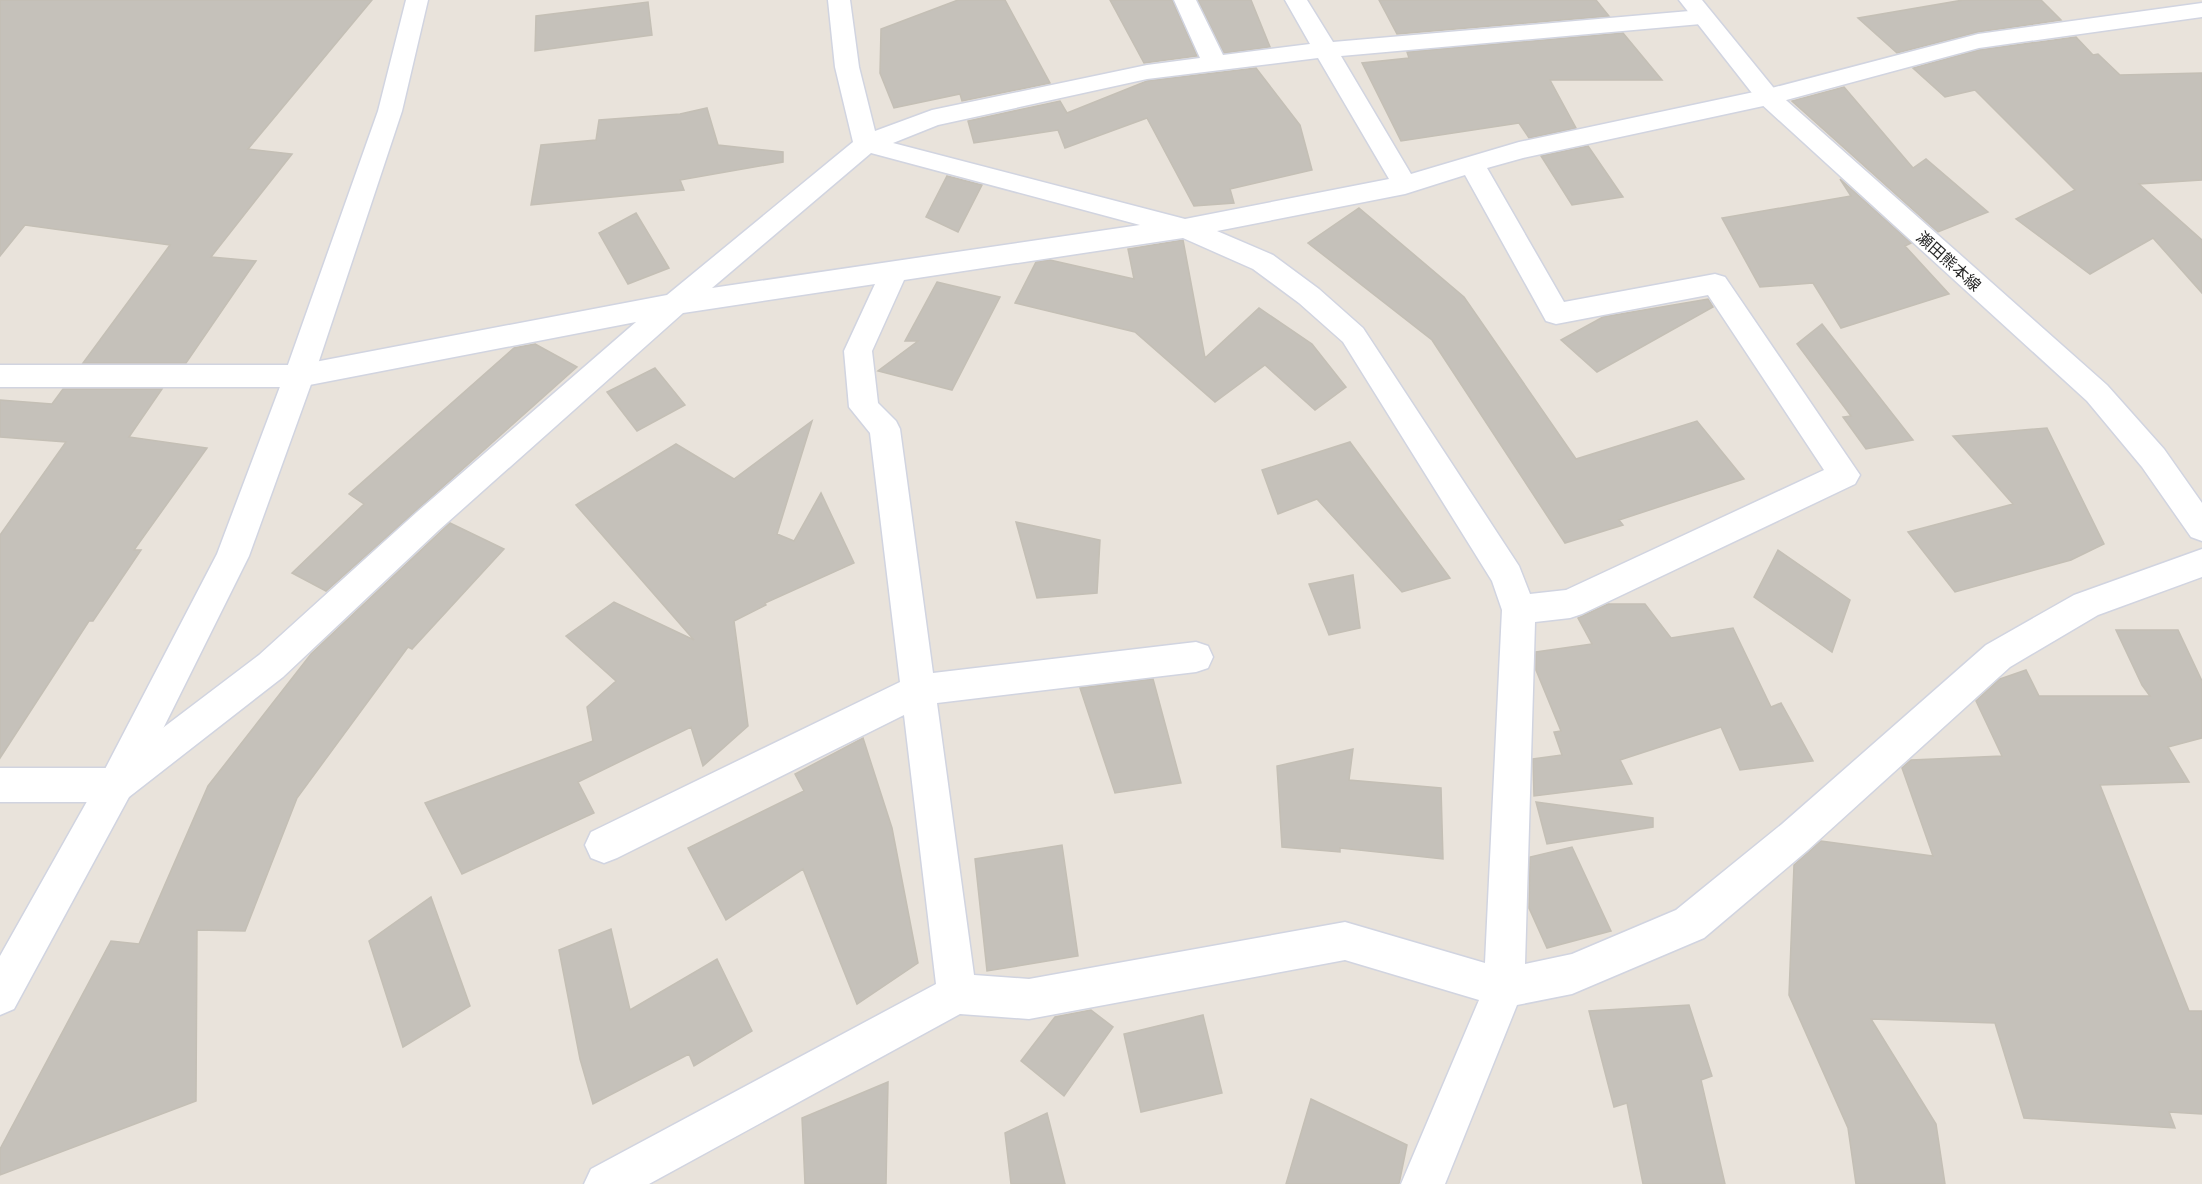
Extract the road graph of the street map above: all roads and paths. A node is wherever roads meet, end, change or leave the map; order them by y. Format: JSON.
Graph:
{"nodes":[{"id":1,"x":417,"y":0,"type":"edge"},
{"id":2,"x":839,"y":0,"type":"edge"},
{"id":3,"x":1185,"y":0,"type":"edge"},
{"id":4,"x":1296,"y":0,"type":"edge"},
{"id":5,"x":1696,"y":8,"type":"edge"},
{"id":6,"x":2202,"y":10,"type":"edge"},
{"id":7,"x":1324,"y":50,"type":"junction"},
{"id":8,"x":1215,"y":64,"type":"junction"},
{"id":9,"x":1768,"y":96,"type":"junction"},
{"id":10,"x":867,"y":144,"type":"junction"},
{"id":11,"x":1472,"y":165,"type":"junction"},
{"id":12,"x":1404,"y":185,"type":"junction"},
{"id":13,"x":1185,"y":228,"type":"junction"},
{"id":14,"x":894,"y":272,"type":"junction"},
{"id":15,"x":675,"y":304,"type":"junction"},
{"id":16,"x":0,"y":376,"type":"edge"},
{"id":17,"x":299,"y":376,"type":"junction"},
{"id":18,"x":2202,"y":528,"type":"edge"},
{"id":19,"x":2202,"y":563,"type":"edge"},
{"id":20,"x":1519,"y":610,"type":"junction"},
{"id":21,"x":1196,"y":657,"type":"dead end"},
{"id":22,"x":919,"y":690,"type":"junction"},
{"id":23,"x":0,"y":785,"type":"edge"},
{"id":24,"x":116,"y":785,"type":"junction"},
{"id":25,"x":604,"y":845,"type":"dead end"},
{"id":26,"x":1504,"y":988,"type":"junction"},
{"id":27,"x":957,"y":994,"type":"junction"},
{"id":28,"x":0,"y":995,"type":"edge"},
{"id":29,"x":606,"y":1184,"type":"edge"},
{"id":30,"x":1423,"y":1184,"type":"edge"}],
"edges":[{"from":1,"to":17,"type":"street"},
{"from":2,"to":10,"type":"street"},
{"from":3,"to":8,"type":"street"},
{"from":4,"to":7,"type":"street"},
{"from":5,"to":7,"type":"street"},
{"from":5,"to":9,"type":"street","name":"瀬田熊本線"},
{"from":6,"to":9,"type":"street"},
{"from":7,"to":8,"type":"street"},
{"from":7,"to":12,"type":"street"},
{"from":8,"to":10,"type":"street"},
{"from":9,"to":11,"type":"street"},
{"from":9,"to":18,"type":"street","name":"瀬田熊本線"},
{"from":10,"to":13,"type":"street"},
{"from":10,"to":15,"type":"street"},
{"from":11,"to":12,"type":"street"},
{"from":11,"to":20,"type":"street"},
{"from":12,"to":13,"type":"street"},
{"from":13,"to":14,"type":"street"},
{"from":13,"to":20,"type":"street"},
{"from":14,"to":15,"type":"street"},
{"from":14,"to":22,"type":"street"},
{"from":15,"to":17,"type":"street"},
{"from":15,"to":24,"type":"street"},
{"from":16,"to":17,"type":"street"},
{"from":17,"to":24,"type":"street"},
{"from":19,"to":26,"type":"street"},
{"from":20,"to":26,"type":"street"},
{"from":21,"to":22,"type":"street"},
{"from":22,"to":25,"type":"street"},
{"from":22,"to":27,"type":"street"},
{"from":23,"to":24,"type":"street"},
{"from":24,"to":28,"type":"street"},
{"from":26,"to":27,"type":"street"},
{"from":26,"to":30,"type":"street"},
{"from":27,"to":29,"type":"street"}]}
